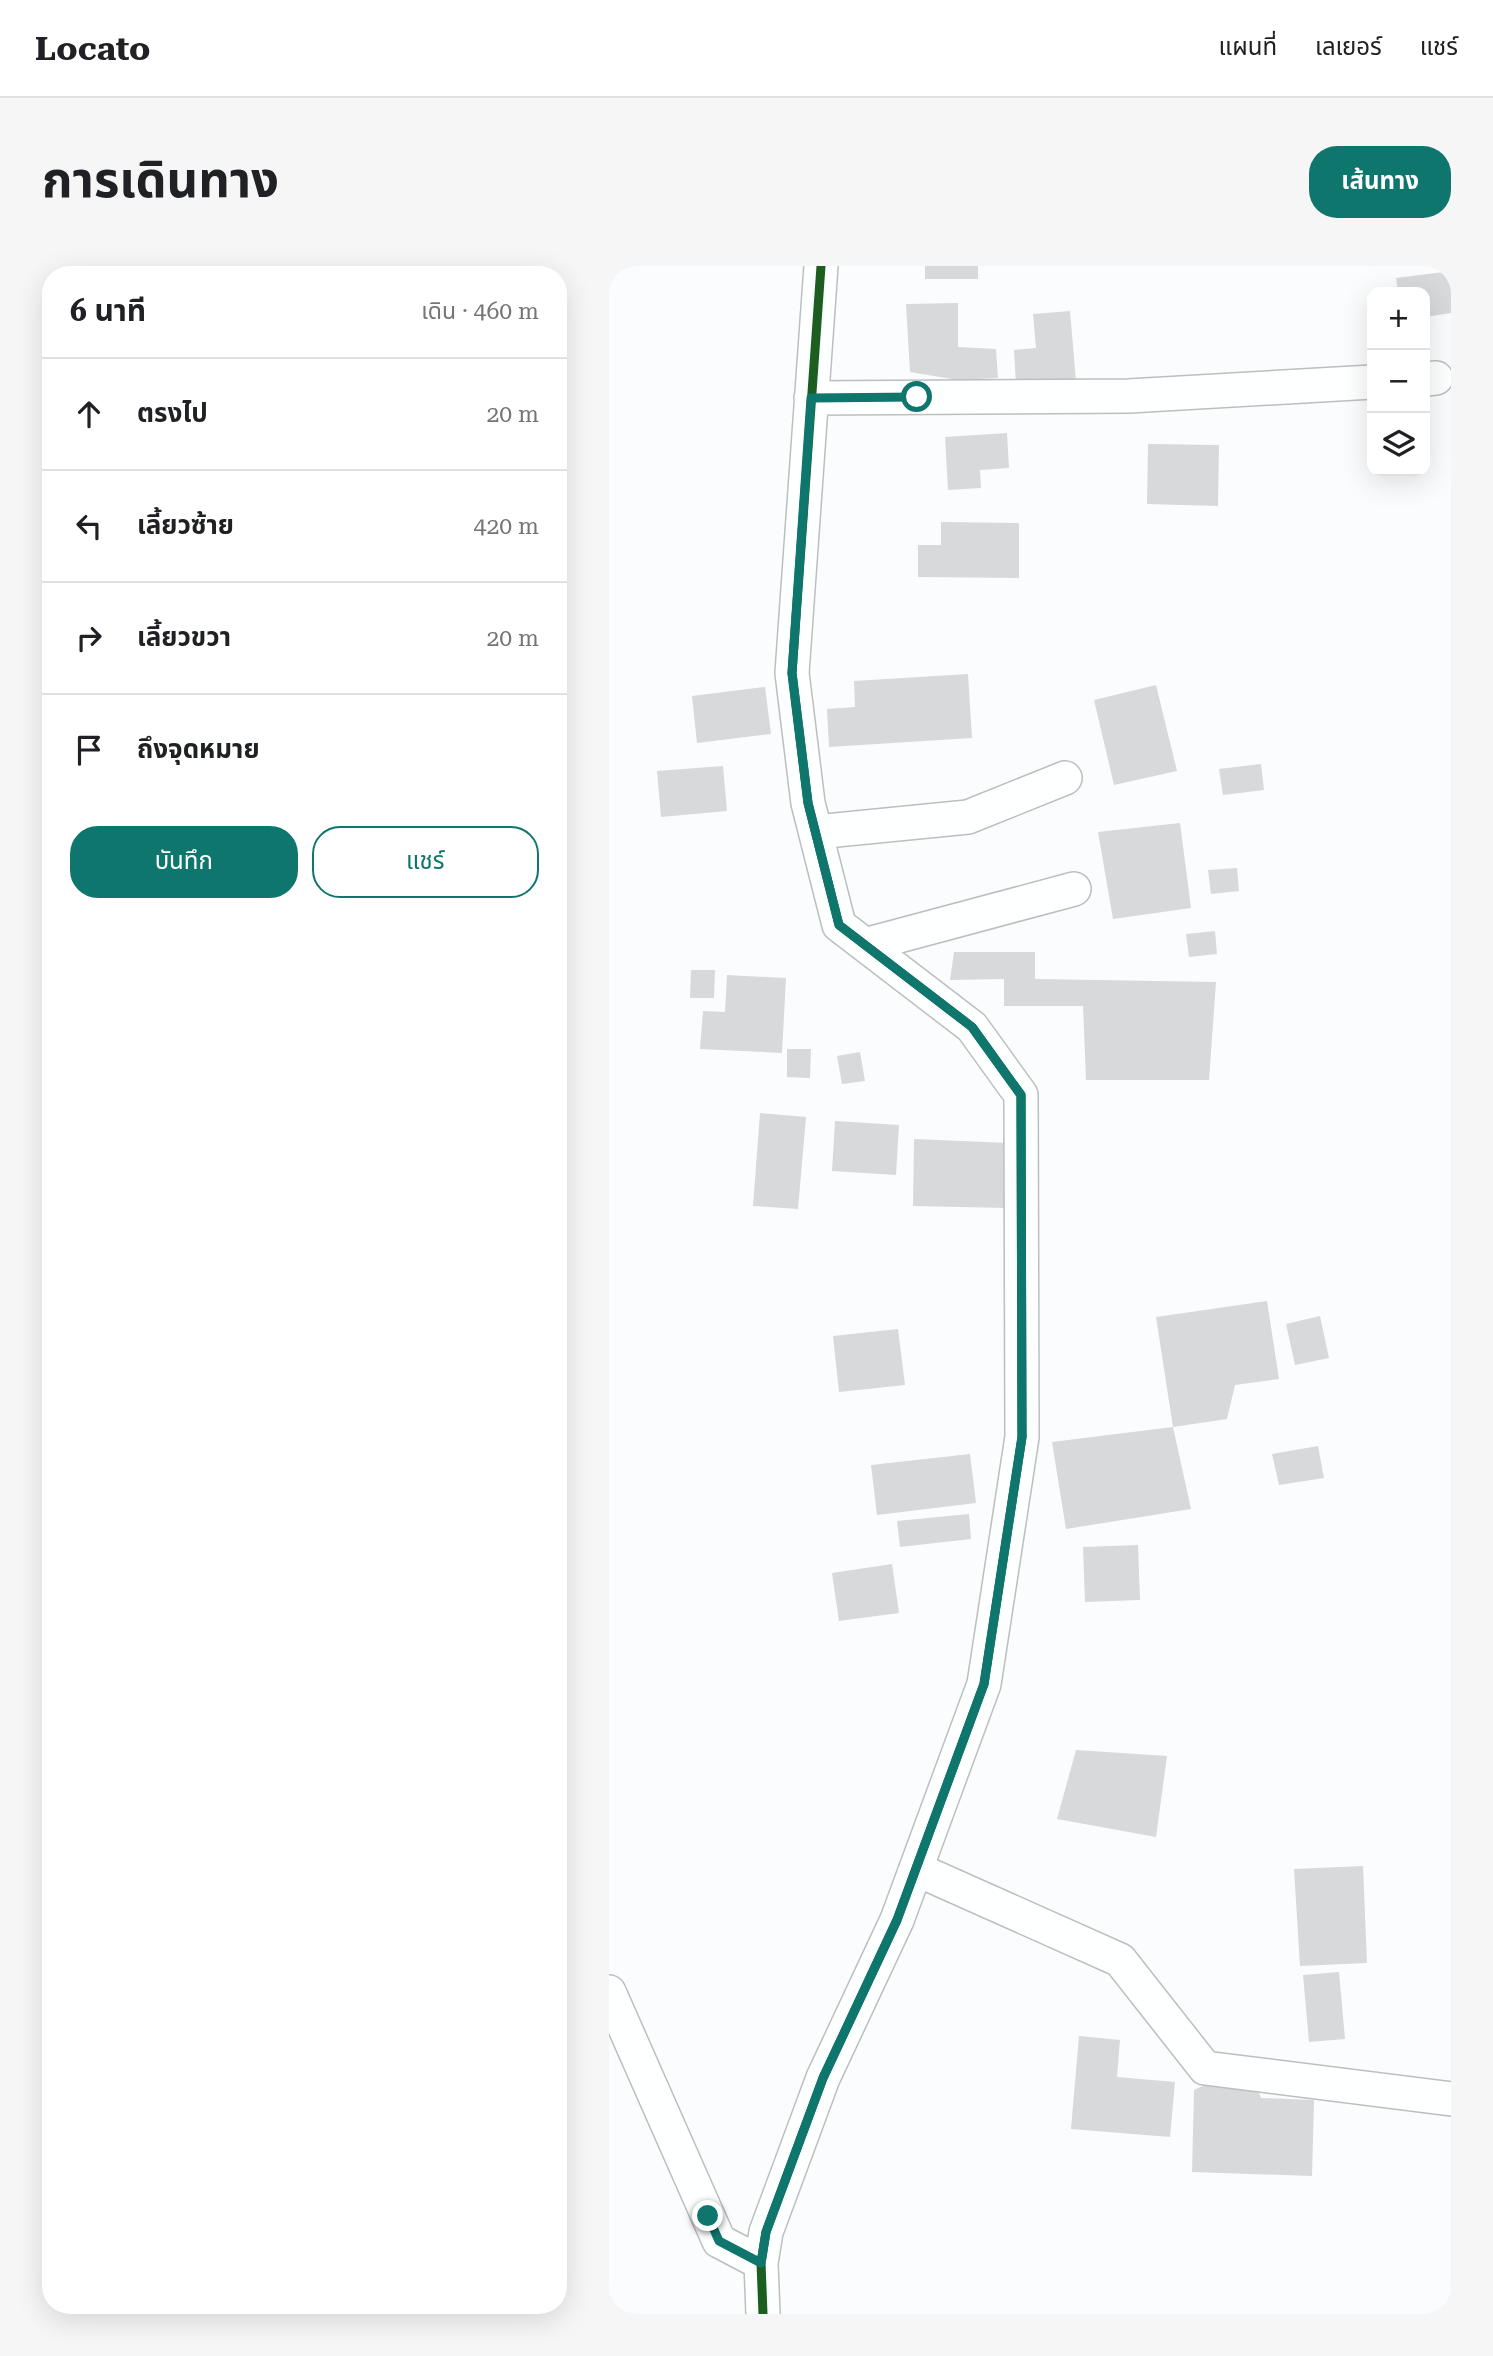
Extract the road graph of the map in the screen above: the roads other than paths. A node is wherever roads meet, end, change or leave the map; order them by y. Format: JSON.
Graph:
{"nodes":[{"id":1,"x":821,"y":266,"type":"edge"},
{"id":2,"x":1367,"y":382,"type":"edge"},
{"id":3,"x":811,"y":398,"type":"junction"},
{"id":4,"x":1065,"y":778,"type":"dead end"},
{"id":5,"x":816,"y":832,"type":"junction"},
{"id":6,"x":1074,"y":889,"type":"dead end"},
{"id":7,"x":865,"y":945,"type":"junction"},
{"id":8,"x":916,"y":1869,"type":"junction"},
{"id":9,"x":609,"y":1992,"type":"edge"},
{"id":10,"x":1451,"y":2099,"type":"edge"},
{"id":11,"x":761,"y":2263,"type":"junction"},
{"id":12,"x":763,"y":2314,"type":"edge"}],
"edges":[{"from":1,"to":3,"type":"street"},
{"from":2,"to":3,"type":"street"},
{"from":3,"to":5,"type":"street"},
{"from":4,"to":5,"type":"street"},
{"from":5,"to":7,"type":"street"},
{"from":6,"to":7,"type":"street"},
{"from":7,"to":8,"type":"street"},
{"from":8,"to":10,"type":"street"},
{"from":8,"to":11,"type":"street"},
{"from":9,"to":11,"type":"street"},
{"from":11,"to":12,"type":"street"}]}
